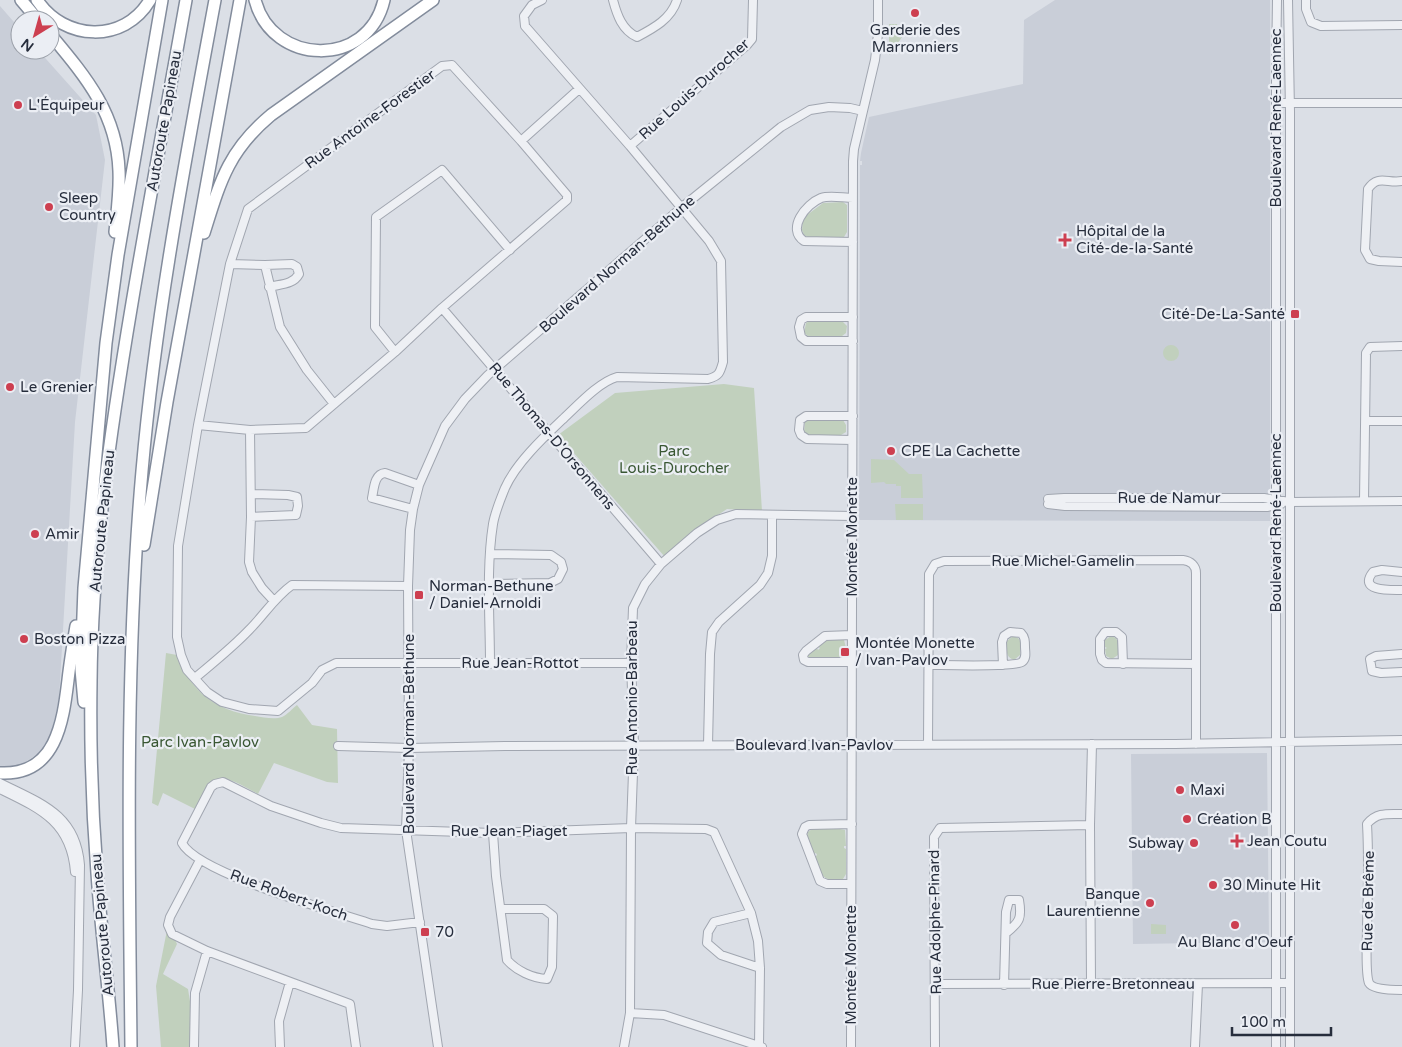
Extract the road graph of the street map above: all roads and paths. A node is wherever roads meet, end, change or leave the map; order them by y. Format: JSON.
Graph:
{"nodes":[{"id":1,"x":21,"y":0,"type":"edge"},
{"id":2,"x":37,"y":0,"type":"edge"},
{"id":3,"x":150,"y":0,"type":"edge"},
{"id":4,"x":162,"y":0,"type":"edge"},
{"id":5,"x":186,"y":0,"type":"edge"},
{"id":6,"x":215,"y":0,"type":"edge"},
{"id":7,"x":240,"y":0,"type":"edge"},
{"id":8,"x":255,"y":0,"type":"edge"},
{"id":9,"x":384,"y":0,"type":"edge"},
{"id":10,"x":433,"y":0,"type":"edge"},
{"id":11,"x":542,"y":0,"type":"edge"},
{"id":12,"x":613,"y":0,"type":"edge"},
{"id":13,"x":677,"y":0,"type":"edge"},
{"id":14,"x":753,"y":0,"type":"edge"},
{"id":15,"x":878,"y":0,"type":"edge"},
{"id":16,"x":1277,"y":0,"type":"edge"},
{"id":17,"x":1288,"y":0,"type":"edge"},
{"id":18,"x":1306,"y":0,"type":"edge"},
{"id":19,"x":30,"y":10,"type":"edge"},
{"id":20,"x":1402,"y":25,"type":"edge"},
{"id":21,"x":60,"y":46,"type":"edge"},
{"id":22,"x":579,"y":89,"type":"junction"},
{"id":23,"x":1402,"y":103,"type":"edge"},
{"id":24,"x":1276,"y":104,"type":"junction"},
{"id":25,"x":1290,"y":104,"type":"junction"},
{"id":26,"x":863,"y":110,"type":"junction"},
{"id":27,"x":521,"y":141,"type":"junction"},
{"id":28,"x":630,"y":146,"type":"junction"},
{"id":29,"x":1402,"y":181,"type":"edge"},
{"id":30,"x":853,"y":198,"type":"junction"},
{"id":31,"x":681,"y":208,"type":"junction"},
{"id":32,"x":853,"y":242,"type":"junction"},
{"id":33,"x":510,"y":250,"type":"junction"},
{"id":34,"x":1402,"y":262,"type":"edge"},
{"id":35,"x":230,"y":264,"type":"junction"},
{"id":36,"x":264,"y":265,"type":"junction"},
{"id":37,"x":189,"y":280,"type":"junction"},
{"id":38,"x":269,"y":287,"type":"junction"},
{"id":39,"x":110,"y":308,"type":"junction"},
{"id":40,"x":442,"y":308,"type":"junction"},
{"id":41,"x":853,"y":317,"type":"junction"},
{"id":42,"x":853,"y":341,"type":"junction"},
{"id":43,"x":1402,"y":346,"type":"edge"},
{"id":44,"x":395,"y":352,"type":"junction"},
{"id":45,"x":495,"y":369,"type":"junction"},
{"id":46,"x":334,"y":404,"type":"junction"},
{"id":47,"x":852,"y":416,"type":"junction"},
{"id":48,"x":1366,"y":421,"type":"junction"},
{"id":49,"x":1402,"y":422,"type":"edge"},
{"id":50,"x":198,"y":425,"type":"junction"},
{"id":51,"x":250,"y":430,"type":"junction"},
{"id":52,"x":548,"y":433,"type":"junction"},
{"id":53,"x":852,"y":440,"type":"junction"},
{"id":54,"x":419,"y":485,"type":"junction"},
{"id":55,"x":251,"y":494,"type":"junction"},
{"id":56,"x":1364,"y":500,"type":"junction"},
{"id":57,"x":1402,"y":501,"type":"edge"},
{"id":58,"x":1048,"y":502,"type":"dead end"},
{"id":59,"x":1276,"y":502,"type":"junction"},
{"id":60,"x":1290,"y":502,"type":"junction"},
{"id":61,"x":413,"y":509,"type":"junction"},
{"id":62,"x":772,"y":515,"type":"junction"},
{"id":63,"x":251,"y":516,"type":"junction"},
{"id":64,"x":853,"y":516,"type":"junction"},
{"id":65,"x":491,"y":554,"type":"junction"},
{"id":66,"x":661,"y":564,"type":"junction"},
{"id":67,"x":1402,"y":572,"type":"edge"},
{"id":68,"x":490,"y":584,"type":"junction"},
{"id":69,"x":408,"y":586,"type":"junction"},
{"id":70,"x":84,"y":588,"type":"junction"},
{"id":71,"x":1402,"y":590,"type":"edge"},
{"id":72,"x":274,"y":601,"type":"junction"},
{"id":73,"x":132,"y":631,"type":"junction"},
{"id":74,"x":852,"y":635,"type":"junction"},
{"id":75,"x":1402,"y":654,"type":"edge"},
{"id":76,"x":852,"y":662,"type":"junction"},
{"id":77,"x":410,"y":664,"type":"junction"},
{"id":78,"x":490,"y":664,"type":"junction"},
{"id":79,"x":631,"y":664,"type":"junction"},
{"id":80,"x":1123,"y":664,"type":"junction"},
{"id":81,"x":1196,"y":664,"type":"junction"},
{"id":82,"x":930,"y":665,"type":"junction"},
{"id":83,"x":1003,"y":665,"type":"junction"},
{"id":84,"x":1402,"y":672,"type":"edge"},
{"id":85,"x":194,"y":678,"type":"junction"},
{"id":86,"x":1402,"y":740,"type":"edge"},
{"id":87,"x":1276,"y":742,"type":"junction"},
{"id":88,"x":1290,"y":742,"type":"junction"},
{"id":89,"x":1092,"y":744,"type":"junction"},
{"id":90,"x":1196,"y":744,"type":"junction"},
{"id":91,"x":634,"y":745,"type":"junction"},
{"id":92,"x":708,"y":745,"type":"junction"},
{"id":93,"x":852,"y":745,"type":"junction"},
{"id":94,"x":928,"y":745,"type":"junction"},
{"id":95,"x":338,"y":746,"type":"dead end"},
{"id":96,"x":409,"y":748,"type":"junction"},
{"id":97,"x":92,"y":768,"type":"junction"},
{"id":98,"x":0,"y":773,"type":"edge"},
{"id":99,"x":223,"y":782,"type":"joint"},
{"id":100,"x":0,"y":783,"type":"edge"},
{"id":101,"x":0,"y":789,"type":"edge"},
{"id":102,"x":1402,"y":814,"type":"edge"},
{"id":103,"x":852,"y":824,"type":"junction"},
{"id":104,"x":1090,"y":825,"type":"junction"},
{"id":105,"x":630,"y":828,"type":"junction"},
{"id":106,"x":406,"y":830,"type":"junction"},
{"id":107,"x":493,"y":833,"type":"junction"},
{"id":108,"x":200,"y":860,"type":"junction"},
{"id":109,"x":851,"y":884,"type":"junction"},
{"id":110,"x":501,"y":909,"type":"junction"},
{"id":111,"x":78,"y":912,"type":"junction"},
{"id":112,"x":752,"y":913,"type":"junction"},
{"id":113,"x":420,"y":922,"type":"junction"},
{"id":114,"x":1006,"y":932,"type":"dead end"},
{"id":115,"x":207,"y":951,"type":"junction"},
{"id":116,"x":760,"y":968,"type":"junction"},
{"id":117,"x":290,"y":982,"type":"junction"},
{"id":118,"x":1091,"y":983,"type":"junction"},
{"id":119,"x":1276,"y":983,"type":"junction"},
{"id":120,"x":1290,"y":983,"type":"junction"},
{"id":121,"x":936,"y":984,"type":"junction"},
{"id":122,"x":1198,"y":984,"type":"junction"},
{"id":123,"x":1004,"y":985,"type":"junction"},
{"id":124,"x":1402,"y":990,"type":"edge"},
{"id":125,"x":630,"y":1013,"type":"junction"},
{"id":126,"x":75,"y":1047,"type":"edge"},
{"id":127,"x":113,"y":1047,"type":"edge"},
{"id":128,"x":131,"y":1047,"type":"edge"},
{"id":129,"x":194,"y":1047,"type":"edge"},
{"id":130,"x":280,"y":1047,"type":"edge"},
{"id":131,"x":356,"y":1047,"type":"edge"},
{"id":132,"x":438,"y":1047,"type":"edge"},
{"id":133,"x":624,"y":1047,"type":"edge"},
{"id":134,"x":760,"y":1047,"type":"edge"},
{"id":135,"x":851,"y":1047,"type":"edge"},
{"id":136,"x":935,"y":1047,"type":"edge"},
{"id":137,"x":1195,"y":1047,"type":"edge"},
{"id":138,"x":1276,"y":1047,"type":"edge"},
{"id":139,"x":1290,"y":1047,"type":"edge"}],
"edges":[{"from":1,"to":19,"type":"highway"},
{"from":2,"to":3,"type":"highway"},
{"from":4,"to":39,"type":"highway"},
{"from":5,"to":97,"type":"highway","name":"Autoroute Papineau"},
{"from":6,"to":73,"type":"highway","name":"Autoroute Papineau"},
{"from":7,"to":37,"type":"highway"},
{"from":8,"to":9,"type":"highway"},
{"from":10,"to":37,"type":"highway"},
{"from":11,"to":22,"type":"street","name":"Rue Louis-Durocher"},
{"from":12,"to":13,"type":"street"},
{"from":14,"to":28,"type":"street","name":"Rue Louis-Durocher"},
{"from":15,"to":26,"type":"street","name":"Montée Monette"},
{"from":16,"to":24,"type":"street","name":"Boulevard René-Laennec"},
{"from":17,"to":25,"type":"street","name":"Boulevard René-Laennec"},
{"from":18,"to":20,"type":"street"},
{"from":21,"to":39,"type":"highway"},
{"from":22,"to":27,"type":"street"},
{"from":22,"to":28,"type":"street","name":"Rue Louis-Durocher"},
{"from":23,"to":25,"type":"street"},
{"from":24,"to":25,"type":"street"},
{"from":24,"to":59,"type":"street","name":"Boulevard René-Laennec"},
{"from":25,"to":60,"type":"street","name":"Boulevard René-Laennec"},
{"from":26,"to":30,"type":"street","name":"Montée Monette"},
{"from":26,"to":31,"type":"street","name":"Boulevard Norman-Bethune"},
{"from":27,"to":33,"type":"street","name":"Rue Antoine-Forestier"},
{"from":27,"to":35,"type":"street","name":"Rue Antoine-Forestier"},
{"from":28,"to":31,"type":"street","name":"Rue Louis-Durocher"},
{"from":29,"to":34,"type":"street"},
{"from":30,"to":32,"type":"street","name":"Montée Monette"},
{"from":30,"to":32,"type":"street"},
{"from":31,"to":45,"type":"street","name":"Boulevard Norman-Bethune"},
{"from":31,"to":52,"type":"street","name":"Rue Louis-Durocher"},
{"from":32,"to":41,"type":"street","name":"Montée Monette"},
{"from":33,"to":40,"type":"street","name":"Rue Antoine-Forestier"},
{"from":33,"to":44,"type":"street"},
{"from":35,"to":36,"type":"street"},
{"from":35,"to":50,"type":"street","name":"Rue Antoine-Forestier"},
{"from":36,"to":38,"type":"street"},
{"from":36,"to":38,"type":"street"},
{"from":37,"to":73,"type":"highway"},
{"from":38,"to":46,"type":"street"},
{"from":39,"to":70,"type":"highway"},
{"from":40,"to":44,"type":"street","name":"Rue Antoine-Forestier"},
{"from":40,"to":45,"type":"street","name":"Rue Thomas-D'Orsonnens"},
{"from":41,"to":42,"type":"street","name":"Montée Monette"},
{"from":41,"to":42,"type":"street"},
{"from":42,"to":47,"type":"street","name":"Montée Monette"},
{"from":43,"to":48,"type":"street"},
{"from":44,"to":46,"type":"street","name":"Rue Antoine-Forestier"},
{"from":45,"to":52,"type":"street","name":"Rue Thomas-D'Orsonnens"},
{"from":45,"to":54,"type":"street","name":"Boulevard Norman-Bethune"},
{"from":46,"to":51,"type":"street","name":"Rue Antoine-Forestier"},
{"from":47,"to":53,"type":"street","name":"Montée Monette"},
{"from":47,"to":53,"type":"street"},
{"from":48,"to":49,"type":"street"},
{"from":48,"to":56,"type":"street"},
{"from":50,"to":51,"type":"street","name":"Rue Antoine-Forestier"},
{"from":50,"to":85,"type":"street","name":"Rue Antoine-Forestier"},
{"from":51,"to":55,"type":"street"},
{"from":52,"to":65,"type":"street","name":"Rue Louis-Durocher"},
{"from":52,"to":66,"type":"street","name":"Rue Thomas-D'Orsonnens"},
{"from":53,"to":64,"type":"street","name":"Montée Monette"},
{"from":54,"to":61,"type":"street","name":"Boulevard Norman-Bethune"},
{"from":54,"to":61,"type":"street"},
{"from":55,"to":63,"type":"street"},
{"from":55,"to":63,"type":"street"},
{"from":56,"to":57,"type":"street","name":"Rue de Namur"},
{"from":56,"to":60,"type":"street","name":"Rue de Namur"},
{"from":58,"to":59,"type":"street","name":"Rue de Namur"},
{"from":59,"to":60,"type":"street","name":"Rue de Namur"},
{"from":59,"to":87,"type":"street","name":"Boulevard René-Laennec"},
{"from":60,"to":88,"type":"street","name":"Boulevard René-Laennec"},
{"from":61,"to":69,"type":"street","name":"Boulevard Norman-Bethune"},
{"from":62,"to":64,"type":"street","name":"Rue Antonio-Barbeau"},
{"from":62,"to":66,"type":"street","name":"Rue Antonio-Barbeau"},
{"from":62,"to":92,"type":"street"},
{"from":63,"to":72,"type":"street"},
{"from":64,"to":74,"type":"street","name":"Montée Monette"},
{"from":65,"to":68,"type":"street","name":"Rue Louis-Durocher"},
{"from":65,"to":68,"type":"street"},
{"from":66,"to":79,"type":"street","name":"Rue Antonio-Barbeau"},
{"from":67,"to":71,"type":"street"},
{"from":68,"to":78,"type":"street","name":"Rue Louis-Durocher"},
{"from":69,"to":72,"type":"street"},
{"from":69,"to":77,"type":"street","name":"Boulevard Norman-Bethune"},
{"from":70,"to":97,"type":"highway"},
{"from":70,"to":98,"type":"highway"},
{"from":72,"to":85,"type":"street"},
{"from":73,"to":128,"type":"highway","name":"Autoroute Papineau"},
{"from":74,"to":76,"type":"street","name":"Montée Monette"},
{"from":74,"to":76,"type":"street"},
{"from":75,"to":84,"type":"street"},
{"from":76,"to":93,"type":"street","name":"Montée Monette"},
{"from":77,"to":78,"type":"street","name":"Rue Jean-Rottot"},
{"from":77,"to":85,"type":"street","name":"Rue Antoine-Forestier"},
{"from":77,"to":96,"type":"street","name":"Boulevard Norman-Bethune"},
{"from":78,"to":79,"type":"street","name":"Rue Jean-Rottot"},
{"from":79,"to":91,"type":"street","name":"Rue Antonio-Barbeau"},
{"from":80,"to":80,"type":"street"},
{"from":80,"to":81,"type":"street"},
{"from":81,"to":82,"type":"street","name":"Rue Michel-Gamelin"},
{"from":81,"to":90,"type":"street","name":"Rue Michel-Gamelin"},
{"from":82,"to":83,"type":"street"},
{"from":82,"to":94,"type":"street","name":"Rue Michel-Gamelin"},
{"from":83,"to":83,"type":"street"},
{"from":86,"to":88,"type":"street","name":"Boulevard Ivan-Pavlov"},
{"from":87,"to":88,"type":"street","name":"Boulevard Ivan-Pavlov"},
{"from":87,"to":90,"type":"street","name":"Boulevard Ivan-Pavlov"},
{"from":87,"to":119,"type":"street","name":"Boulevard René-Laennec"},
{"from":88,"to":120,"type":"street","name":"Boulevard René-Laennec"},
{"from":89,"to":90,"type":"street","name":"Boulevard Ivan-Pavlov"},
{"from":89,"to":94,"type":"street","name":"Boulevard Ivan-Pavlov"},
{"from":89,"to":104,"type":"street"},
{"from":91,"to":92,"type":"street","name":"Boulevard Ivan-Pavlov"},
{"from":91,"to":96,"type":"street","name":"Boulevard Ivan-Pavlov"},
{"from":91,"to":105,"type":"street","name":"Rue Antonio-Barbeau"},
{"from":92,"to":93,"type":"street","name":"Boulevard Ivan-Pavlov"},
{"from":93,"to":94,"type":"street","name":"Boulevard Ivan-Pavlov"},
{"from":93,"to":103,"type":"street","name":"Montée Monette"},
{"from":95,"to":96,"type":"street","name":"Boulevard Ivan-Pavlov"},
{"from":96,"to":106,"type":"street","name":"Boulevard Norman-Bethune"},
{"from":97,"to":127,"type":"highway","name":"Autoroute Papineau"},
{"from":99,"to":106,"type":"street","name":"Rue Jean-Piaget"},
{"from":99,"to":108,"type":"street","name":"Rue Robert-Koch"},
{"from":100,"to":111,"type":"street"},
{"from":101,"to":111,"type":"street"},
{"from":102,"to":124,"type":"street","name":"Rue de Brême"},
{"from":103,"to":109,"type":"street","name":"Montée Monette"},
{"from":103,"to":109,"type":"street","name":"Montée Monette"},
{"from":104,"to":118,"type":"street"},
{"from":104,"to":121,"type":"street","name":"Rue Adolphe-Pinard"},
{"from":105,"to":107,"type":"street","name":"Rue Jean-Piaget"},
{"from":105,"to":112,"type":"street","name":"Rue Jean-Piaget"},
{"from":105,"to":125,"type":"street","name":"Rue Antonio-Barbeau"},
{"from":106,"to":107,"type":"street","name":"Rue Jean-Piaget"},
{"from":106,"to":113,"type":"street","name":"Boulevard Norman-Bethune"},
{"from":107,"to":110,"type":"street"},
{"from":108,"to":113,"type":"street","name":"Rue Robert-Koch"},
{"from":108,"to":115,"type":"street"},
{"from":109,"to":135,"type":"street","name":"Montée Monette"},
{"from":110,"to":110,"type":"street"},
{"from":111,"to":126,"type":"street"},
{"from":112,"to":116,"type":"street","name":"Rue Jean-Piaget"},
{"from":112,"to":116,"type":"street"},
{"from":113,"to":132,"type":"street","name":"Boulevard Norman-Bethune"},
{"from":114,"to":123,"type":"street"},
{"from":115,"to":117,"type":"street"},
{"from":115,"to":129,"type":"street"},
{"from":116,"to":134,"type":"street","name":"Rue Jean-Piaget"},
{"from":117,"to":130,"type":"street"},
{"from":117,"to":131,"type":"street"},
{"from":118,"to":122,"type":"street","name":"Rue Pierre-Bretonneau"},
{"from":118,"to":123,"type":"street","name":"Rue Pierre-Bretonneau"},
{"from":119,"to":120,"type":"street","name":"Rue Pierre-Bretonneau"},
{"from":119,"to":122,"type":"street","name":"Rue Pierre-Bretonneau"},
{"from":119,"to":138,"type":"street","name":"Boulevard René-Laennec"},
{"from":120,"to":139,"type":"street","name":"Boulevard René-Laennec"},
{"from":121,"to":123,"type":"street","name":"Rue Pierre-Bretonneau"},
{"from":121,"to":136,"type":"street","name":"Rue Adolphe-Pinard"},
{"from":122,"to":137,"type":"street"},
{"from":125,"to":133,"type":"street","name":"Rue Antonio-Barbeau"},
{"from":125,"to":134,"type":"street"}]}
